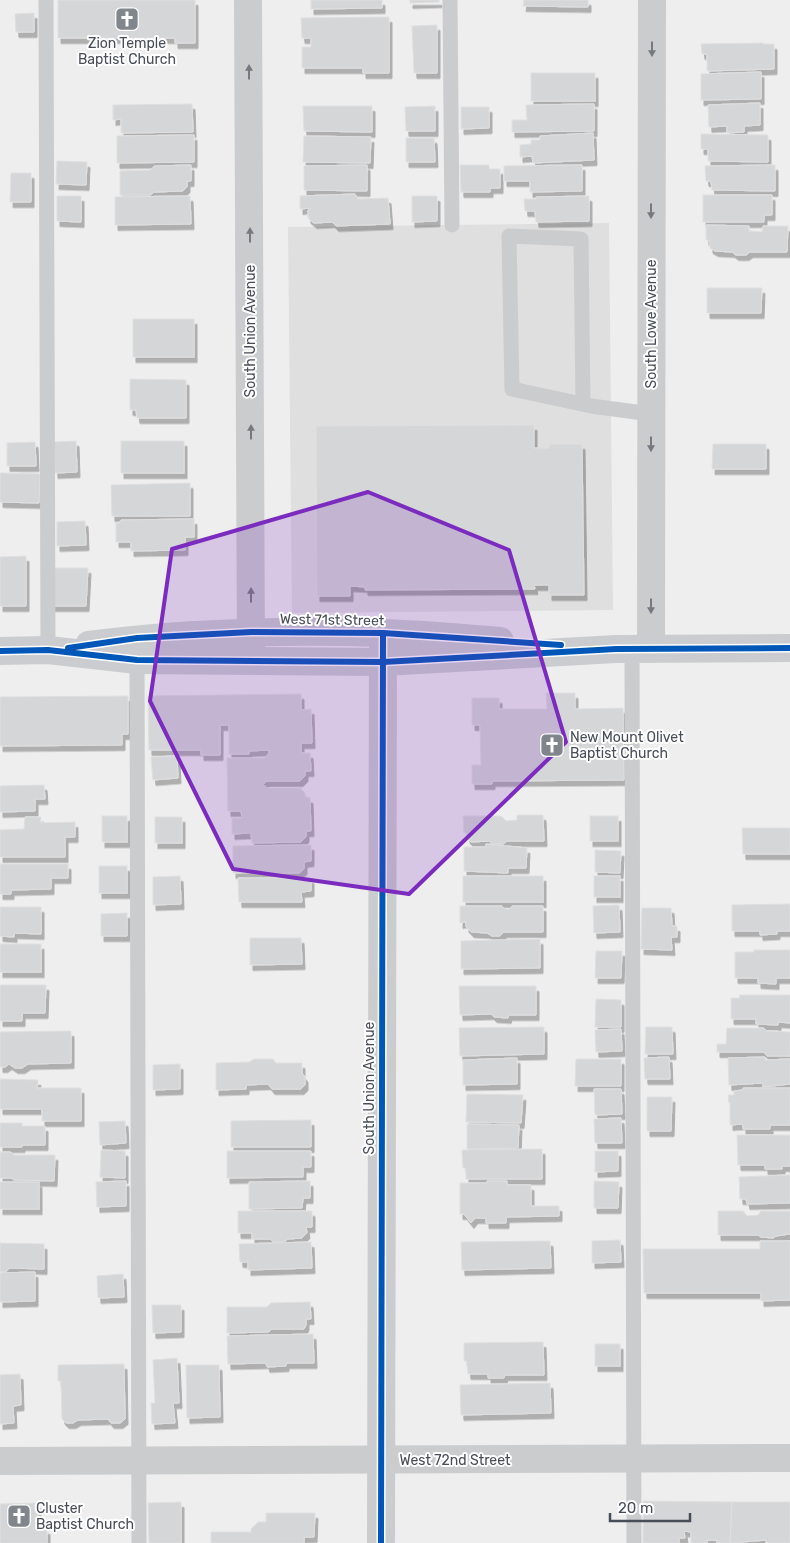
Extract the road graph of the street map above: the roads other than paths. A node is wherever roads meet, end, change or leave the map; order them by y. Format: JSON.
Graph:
{"nodes":[{"id":1,"x":46,"y":0,"type":"edge"},
{"id":2,"x":248,"y":0,"type":"edge"},
{"id":3,"x":450,"y":0,"type":"edge"},
{"id":4,"x":652,"y":0,"type":"edge"},
{"id":5,"x":452,"y":225,"type":"dead end"},
{"id":6,"x":583,"y":404,"type":"junction"},
{"id":7,"x":651,"y":414,"type":"junction"},
{"id":8,"x":251,"y":632,"type":"junction"},
{"id":9,"x":383,"y":633,"type":"junction"},
{"id":10,"x":790,"y":648,"type":"edge"},
{"id":11,"x":137,"y":649,"type":"junction"},
{"id":12,"x":633,"y":649,"type":"junction"},
{"id":13,"x":48,"y":650,"type":"junction"},
{"id":14,"x":0,"y":651,"type":"edge"},
{"id":15,"x":251,"y":661,"type":"junction"},
{"id":16,"x":383,"y":662,"type":"junction"},
{"id":17,"x":790,"y":1458,"type":"edge"},
{"id":18,"x":633,"y":1459,"type":"junction"},
{"id":19,"x":381,"y":1460,"type":"junction"},
{"id":20,"x":0,"y":1461,"type":"edge"},
{"id":21,"x":139,"y":1461,"type":"junction"},
{"id":22,"x":140,"y":1543,"type":"edge"},
{"id":23,"x":381,"y":1543,"type":"edge"},
{"id":24,"x":634,"y":1543,"type":"edge"}],
"edges":[{"from":1,"to":13,"type":"lane"},
{"from":8,"to":2,"type":"street","name":"South Union Avenue","one_way":true},
{"from":3,"to":5,"type":"lane"},
{"from":4,"to":7,"type":"street","name":"South Lowe Avenue","one_way":true},
{"from":6,"to":6,"type":"lane"},
{"from":6,"to":7,"type":"lane"},
{"from":7,"to":12,"type":"street","name":"South Lowe Avenue","one_way":true},
{"from":8,"to":9,"type":"main road","name":"West 71st Street"},
{"from":8,"to":11,"type":"main road","name":"West 71st Street"},
{"from":8,"to":15,"type":"street","name":"South Union Avenue"},
{"from":9,"to":12,"type":"main road","name":"West 71st Street"},
{"from":9,"to":16,"type":"street","name":"South Union Avenue"},
{"from":10,"to":12,"type":"main road","name":"West 71st Street"},
{"from":11,"to":13,"type":"main road","name":"West 71st Street"},
{"from":11,"to":15,"type":"main road","name":"West 71st Street"},
{"from":11,"to":21,"type":"lane"},
{"from":12,"to":16,"type":"main road","name":"West 71st Street"},
{"from":12,"to":18,"type":"lane"},
{"from":13,"to":14,"type":"main road","name":"West 71st Street"},
{"from":15,"to":16,"type":"main road","name":"West 71st Street"},
{"from":16,"to":19,"type":"street","name":"South Union Avenue"},
{"from":17,"to":18,"type":"street","name":"West 72nd Street"},
{"from":18,"to":19,"type":"street","name":"West 72nd Street"},
{"from":18,"to":24,"type":"lane"},
{"from":19,"to":21,"type":"street","name":"West 72nd Street"},
{"from":19,"to":23,"type":"street","name":"South Union Avenue"},
{"from":20,"to":21,"type":"street","name":"West 72nd Street"},
{"from":21,"to":22,"type":"lane"}]}
